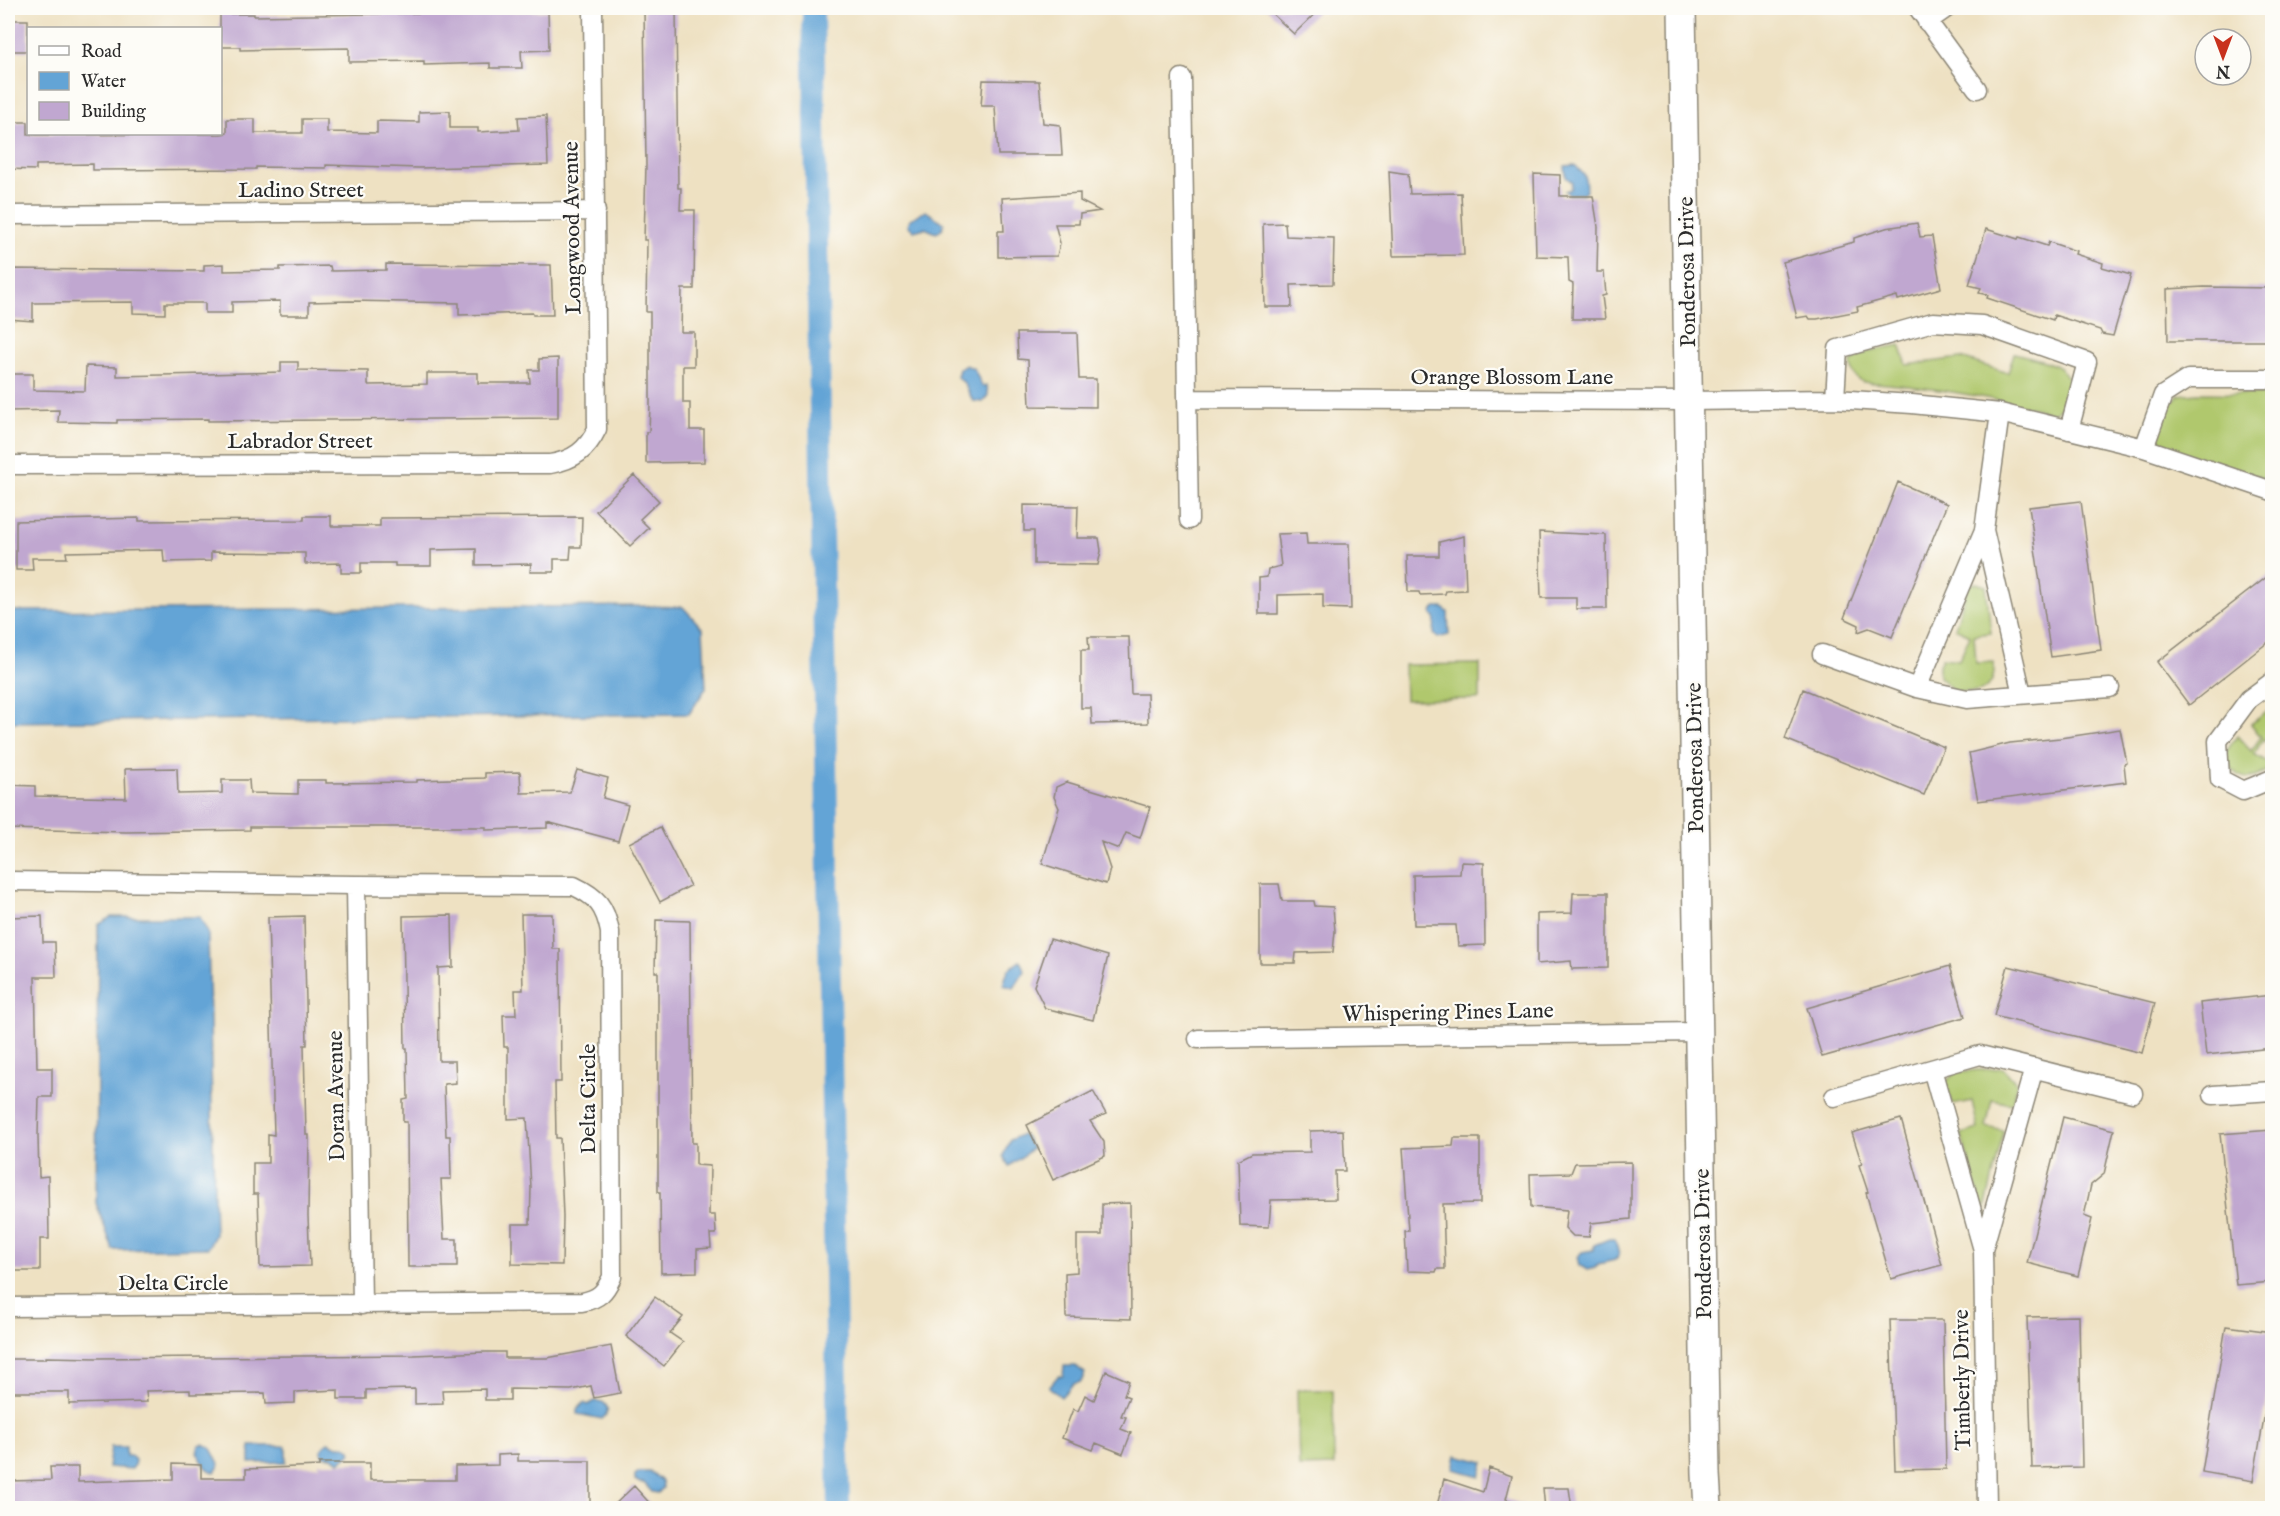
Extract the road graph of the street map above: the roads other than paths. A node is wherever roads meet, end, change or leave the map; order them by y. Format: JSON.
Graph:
{"nodes":[{"id":1,"x":592,"y":8,"type":"edge"},
{"id":2,"x":1682,"y":8,"type":"edge"},
{"id":3,"x":1947,"y":8,"type":"edge"},
{"id":4,"x":1923,"y":15,"type":"edge"},
{"id":5,"x":1182,"y":78,"type":"dead end"},
{"id":6,"x":1977,"y":89,"type":"dead end"},
{"id":7,"x":596,"y":211,"type":"junction"},
{"id":8,"x":8,"y":214,"type":"edge"},
{"id":9,"x":2272,"y":379,"type":"edge"},
{"id":10,"x":1187,"y":399,"type":"junction"},
{"id":11,"x":1835,"y":399,"type":"junction"},
{"id":12,"x":1688,"y":401,"type":"junction"},
{"id":13,"x":2000,"y":413,"type":"junction"},
{"id":14,"x":2069,"y":430,"type":"junction"},
{"id":15,"x":587,"y":446,"type":"joint"},
{"id":16,"x":2144,"y":448,"type":"junction"},
{"id":17,"x":8,"y":465,"type":"edge"},
{"id":18,"x":2272,"y":491,"type":"edge"},
{"id":19,"x":1189,"y":520,"type":"dead end"},
{"id":20,"x":1984,"y":530,"type":"junction"},
{"id":21,"x":1822,"y":654,"type":"dead end"},
{"id":22,"x":2272,"y":682,"type":"edge"},
{"id":23,"x":1917,"y":688,"type":"junction"},
{"id":24,"x":2109,"y":688,"type":"dead end"},
{"id":25,"x":2022,"y":694,"type":"junction"},
{"id":26,"x":2272,"y":779,"type":"edge"},
{"id":27,"x":8,"y":880,"type":"edge"},
{"id":28,"x":356,"y":885,"type":"junction"},
{"id":29,"x":1698,"y":1032,"type":"junction"},
{"id":30,"x":1198,"y":1040,"type":"dead end"},
{"id":31,"x":2034,"y":1068,"type":"junction"},
{"id":32,"x":1932,"y":1069,"type":"junction"},
{"id":33,"x":2272,"y":1090,"type":"edge"},
{"id":34,"x":2133,"y":1093,"type":"dead end"},
{"id":35,"x":2213,"y":1095,"type":"dead end"},
{"id":36,"x":1834,"y":1097,"type":"dead end"},
{"id":37,"x":1983,"y":1250,"type":"junction"},
{"id":38,"x":362,"y":1305,"type":"junction"},
{"id":39,"x":8,"y":1307,"type":"edge"},
{"id":40,"x":1708,"y":1509,"type":"edge"},
{"id":41,"x":1988,"y":1509,"type":"edge"}],
"edges":[{"from":1,"to":7,"type":"street","name":"Longwood Avenue"},
{"from":2,"to":12,"type":"street","name":"Ponderosa Drive"},
{"from":3,"to":4,"type":"street"},
{"from":4,"to":6,"type":"street"},
{"from":5,"to":10,"type":"street"},
{"from":7,"to":8,"type":"street","name":"Ladino Street"},
{"from":7,"to":15,"type":"street","name":"Longwood Avenue"},
{"from":9,"to":16,"type":"street"},
{"from":10,"to":12,"type":"street","name":"Orange Blossom Lane"},
{"from":10,"to":19,"type":"street"},
{"from":11,"to":12,"type":"street","name":"Orange Blossom Lane"},
{"from":11,"to":13,"type":"street","name":"Orange Blossom Lane"},
{"from":11,"to":14,"type":"street"},
{"from":12,"to":29,"type":"street","name":"Ponderosa Drive"},
{"from":13,"to":14,"type":"street","name":"Orange Blossom Lane"},
{"from":13,"to":20,"type":"street"},
{"from":14,"to":16,"type":"street","name":"Orange Blossom Lane"},
{"from":15,"to":17,"type":"street","name":"Labrador Street"},
{"from":16,"to":18,"type":"street","name":"Orange Blossom Lane"},
{"from":20,"to":23,"type":"street"},
{"from":20,"to":25,"type":"street"},
{"from":21,"to":23,"type":"street"},
{"from":22,"to":26,"type":"street"},
{"from":23,"to":25,"type":"street"},
{"from":24,"to":25,"type":"street"},
{"from":27,"to":28,"type":"street","name":"Delta Circle"},
{"from":28,"to":38,"type":"street","name":"Doran Avenue"},
{"from":28,"to":38,"type":"street","name":"Delta Circle"},
{"from":29,"to":30,"type":"street","name":"Whispering Pines Lane"},
{"from":29,"to":40,"type":"street","name":"Ponderosa Drive"},
{"from":31,"to":32,"type":"street"},
{"from":31,"to":34,"type":"street"},
{"from":31,"to":37,"type":"street","name":"Timberly Drive"},
{"from":32,"to":36,"type":"street"},
{"from":32,"to":37,"type":"street","name":"Timberly Drive"},
{"from":33,"to":35,"type":"street"},
{"from":37,"to":41,"type":"street","name":"Timberly Drive"},
{"from":38,"to":39,"type":"street","name":"Delta Circle"}]}
